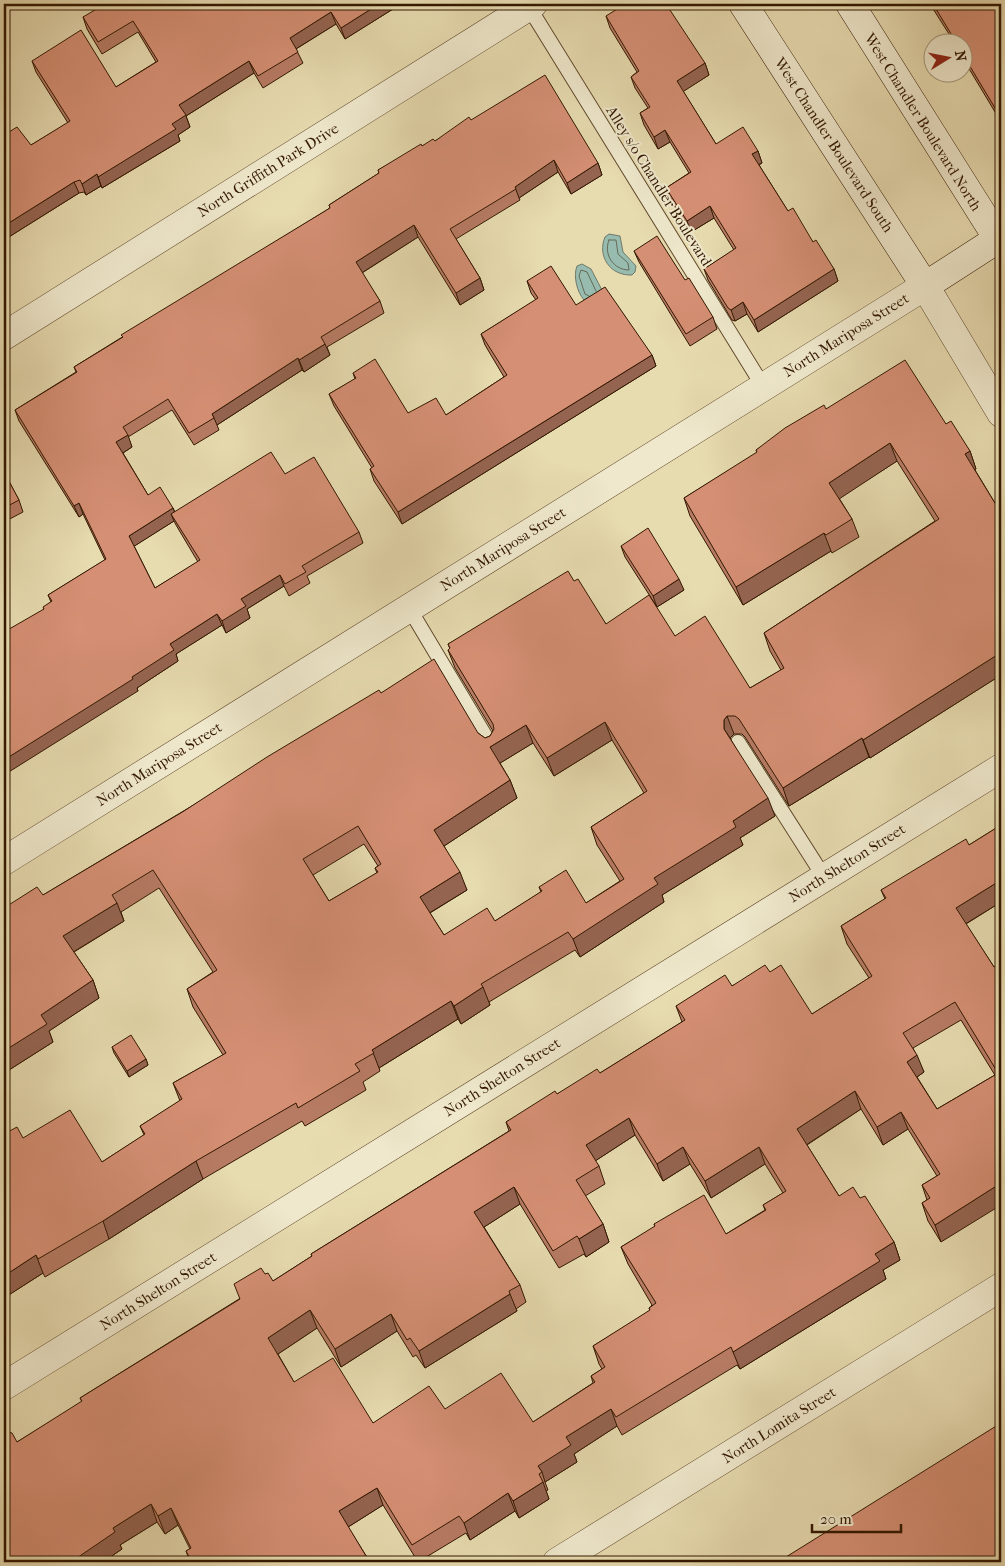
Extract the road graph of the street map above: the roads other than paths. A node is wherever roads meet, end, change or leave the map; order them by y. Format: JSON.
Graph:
{"nodes":[{"id":1,"x":743,"y":4,"type":"edge"},
{"id":2,"x":850,"y":4,"type":"edge"},
{"id":3,"x":529,"y":5,"type":"edge"},
{"id":4,"x":1000,"y":238,"type":"edge"},
{"id":5,"x":924,"y":286,"type":"junction"},
{"id":6,"x":4,"y":336,"type":"edge"},
{"id":7,"x":763,"y":386,"type":"junction"},
{"id":8,"x":1001,"y":413,"type":"edge"},
{"id":9,"x":409,"y":608,"type":"junction"},
{"id":10,"x":738,"y":742,"type":"edge"},
{"id":11,"x":492,"y":747,"type":"edge"},
{"id":12,"x":1001,"y":768,"type":"edge"},
{"id":13,"x":4,"y":860,"type":"edge"},
{"id":14,"x":824,"y":877,"type":"junction"},
{"id":15,"x":1001,"y":1287,"type":"edge"},
{"id":16,"x":4,"y":1386,"type":"edge"},
{"id":17,"x":556,"y":1562,"type":"edge"}],
"edges":[{"from":1,"to":5,"type":"street","name":"West Chandler Boulevard South"},
{"from":2,"to":4,"type":"street","name":"West Chandler Boulevard North"},
{"from":3,"to":6,"type":"street","name":"North Griffith Park Drive"},
{"from":3,"to":7,"type":"lane","name":"Alley s/o Chandler Boulevard"},
{"from":4,"to":5,"type":"street","name":"North Mariposa Street"},
{"from":5,"to":7,"type":"street","name":"North Mariposa Street"},
{"from":5,"to":8,"type":"street","name":"West Chandler Boulevard South"},
{"from":7,"to":9,"type":"street","name":"North Mariposa Street"},
{"from":9,"to":11,"type":"lane"},
{"from":9,"to":13,"type":"street","name":"North Mariposa Street"},
{"from":10,"to":14,"type":"lane"},
{"from":12,"to":14,"type":"street","name":"North Shelton Street"},
{"from":14,"to":16,"type":"street","name":"North Shelton Street"},
{"from":15,"to":17,"type":"street","name":"North Lomita Street"}]}
